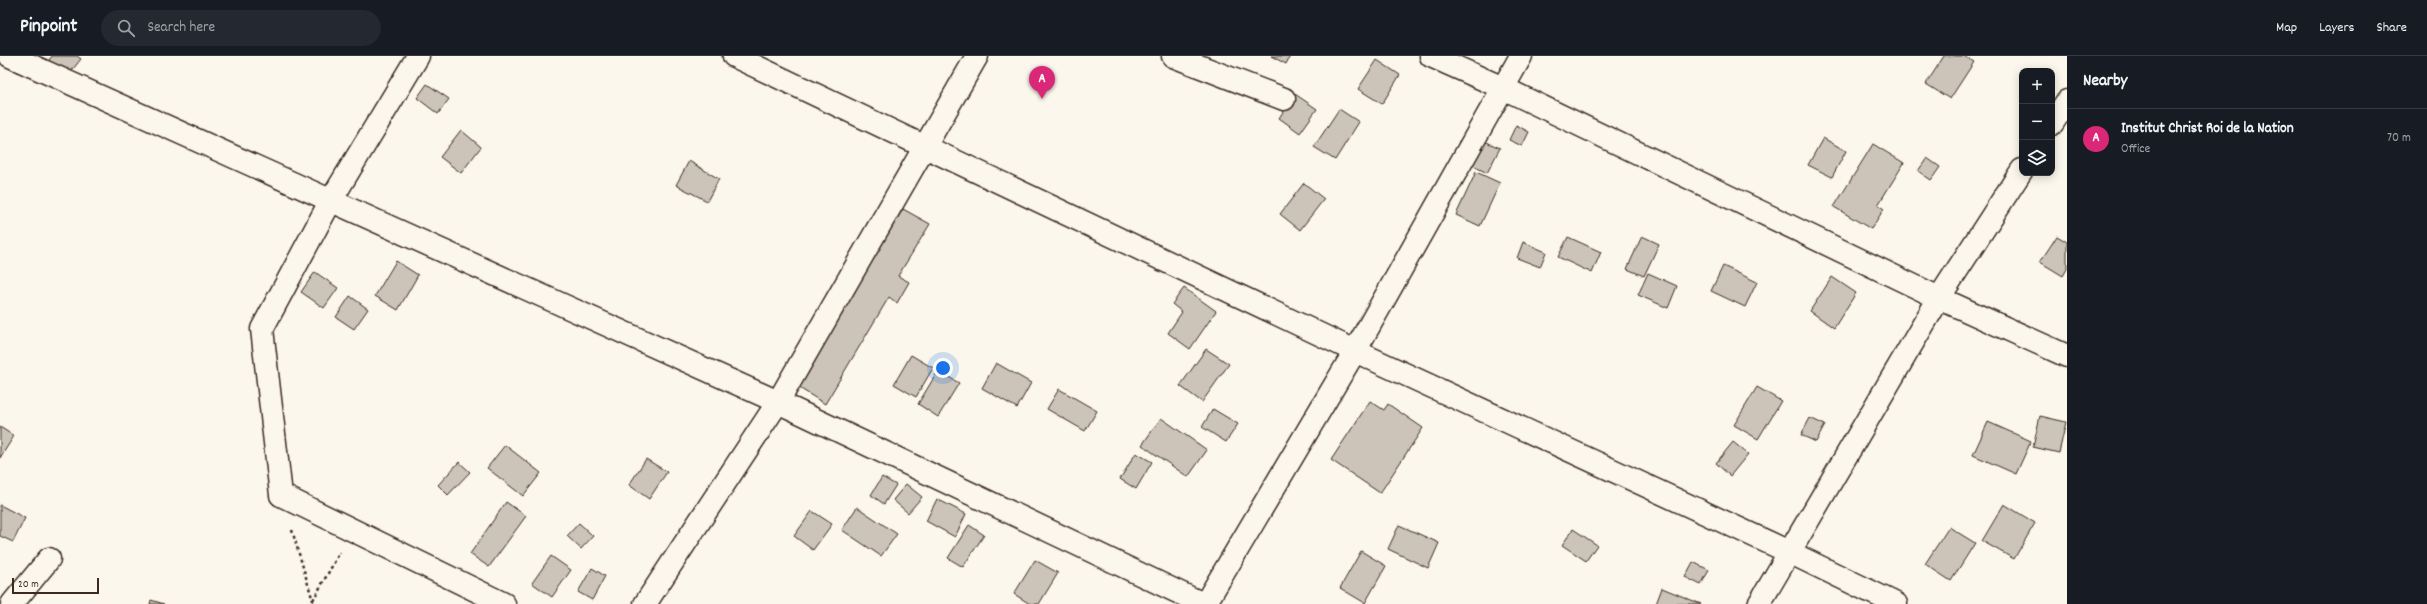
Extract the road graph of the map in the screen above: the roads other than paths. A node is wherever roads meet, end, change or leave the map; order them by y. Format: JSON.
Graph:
{"nodes":[{"id":1,"x":10,"y":56,"type":"edge"},
{"id":2,"x":418,"y":56,"type":"edge"},
{"id":3,"x":734,"y":56,"type":"edge"},
{"id":4,"x":977,"y":56,"type":"edge"},
{"id":5,"x":1173,"y":56,"type":"edge"},
{"id":6,"x":1431,"y":56,"type":"edge"},
{"id":7,"x":1522,"y":56,"type":"edge"},
{"id":8,"x":1503,"y":88,"type":"junction"},
{"id":9,"x":1284,"y":99,"type":"dead end"},
{"id":10,"x":2067,"y":101,"type":"edge"},
{"id":11,"x":2055,"y":119,"type":"edge"},
{"id":12,"x":925,"y":146,"type":"junction"},
{"id":13,"x":2019,"y":175,"type":"edge"},
{"id":14,"x":330,"y":202,"type":"junction"},
{"id":15,"x":1939,"y":298,"type":"junction"},
{"id":16,"x":1355,"y":351,"type":"junction"},
{"id":17,"x":2067,"y":356,"type":"edge"},
{"id":18,"x":778,"y":402,"type":"junction"},
{"id":19,"x":1789,"y":552,"type":"junction"},
{"id":20,"x":49,"y":559,"type":"dead end"},
{"id":21,"x":12,"y":604,"type":"edge"},
{"id":22,"x":504,"y":604,"type":"edge"},
{"id":23,"x":645,"y":604,"type":"edge"},
{"id":24,"x":1204,"y":604,"type":"edge"},
{"id":25,"x":1759,"y":604,"type":"edge"},
{"id":26,"x":1896,"y":604,"type":"edge"}],
"edges":[{"from":1,"to":14,"type":"street"},
{"from":2,"to":14,"type":"street"},
{"from":3,"to":12,"type":"street"},
{"from":4,"to":12,"type":"street"},
{"from":5,"to":9,"type":"street"},
{"from":6,"to":8,"type":"street"},
{"from":7,"to":8,"type":"street"},
{"from":8,"to":15,"type":"street"},
{"from":8,"to":16,"type":"street"},
{"from":10,"to":11,"type":"street"},
{"from":12,"to":16,"type":"street"},
{"from":12,"to":18,"type":"street"},
{"from":13,"to":15,"type":"street"},
{"from":14,"to":18,"type":"street"},
{"from":14,"to":22,"type":"street"},
{"from":15,"to":17,"type":"street"},
{"from":15,"to":19,"type":"street"},
{"from":16,"to":19,"type":"street"},
{"from":16,"to":24,"type":"street"},
{"from":18,"to":23,"type":"street"},
{"from":18,"to":24,"type":"street"},
{"from":19,"to":25,"type":"street"},
{"from":19,"to":26,"type":"street"},
{"from":20,"to":21,"type":"street"}]}
